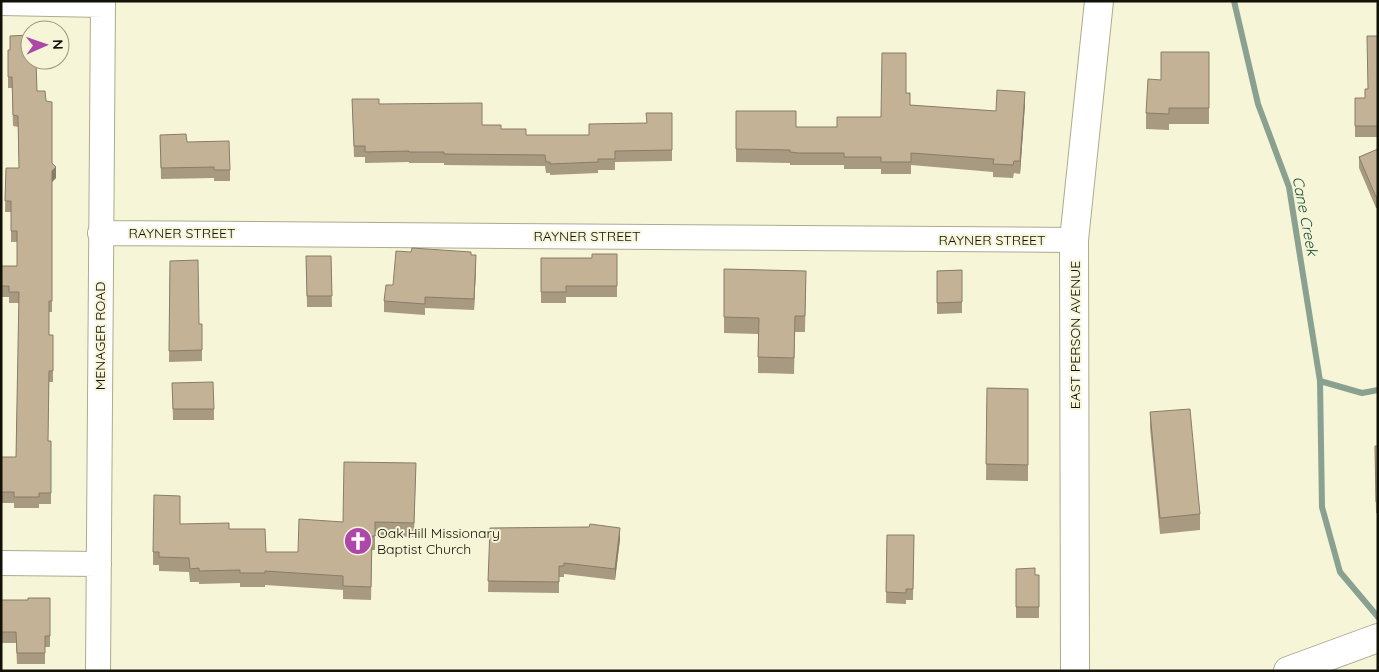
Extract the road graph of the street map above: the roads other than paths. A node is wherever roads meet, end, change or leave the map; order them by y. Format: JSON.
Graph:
{"nodes":[{"id":1,"x":1099,"y":1,"type":"edge"},
{"id":2,"x":1,"y":3,"type":"edge"},
{"id":3,"x":103,"y":3,"type":"edge"},
{"id":4,"x":100,"y":233,"type":"junction"},
{"id":5,"x":1074,"y":240,"type":"junction"},
{"id":6,"x":1,"y":563,"type":"edge"},
{"id":7,"x":99,"y":564,"type":"junction"},
{"id":8,"x":1378,"y":638,"type":"edge"},
{"id":9,"x":98,"y":671,"type":"edge"},
{"id":10,"x":1075,"y":671,"type":"edge"},
{"id":11,"x":1288,"y":671,"type":"edge"}],
"edges":[{"from":1,"to":5,"type":"main road","name":"EAST PERSON AVENUE"},
{"from":2,"to":3,"type":"street"},
{"from":3,"to":4,"type":"street","name":"MENAGER ROAD"},
{"from":4,"to":5,"type":"street","name":"RAYNER STREET"},
{"from":4,"to":7,"type":"street","name":"MENAGER ROAD"},
{"from":5,"to":10,"type":"main road","name":"EAST PERSON AVENUE"},
{"from":6,"to":7,"type":"street"},
{"from":7,"to":9,"type":"street","name":"MENAGER ROAD"},
{"from":8,"to":11,"type":"main road"}]}
